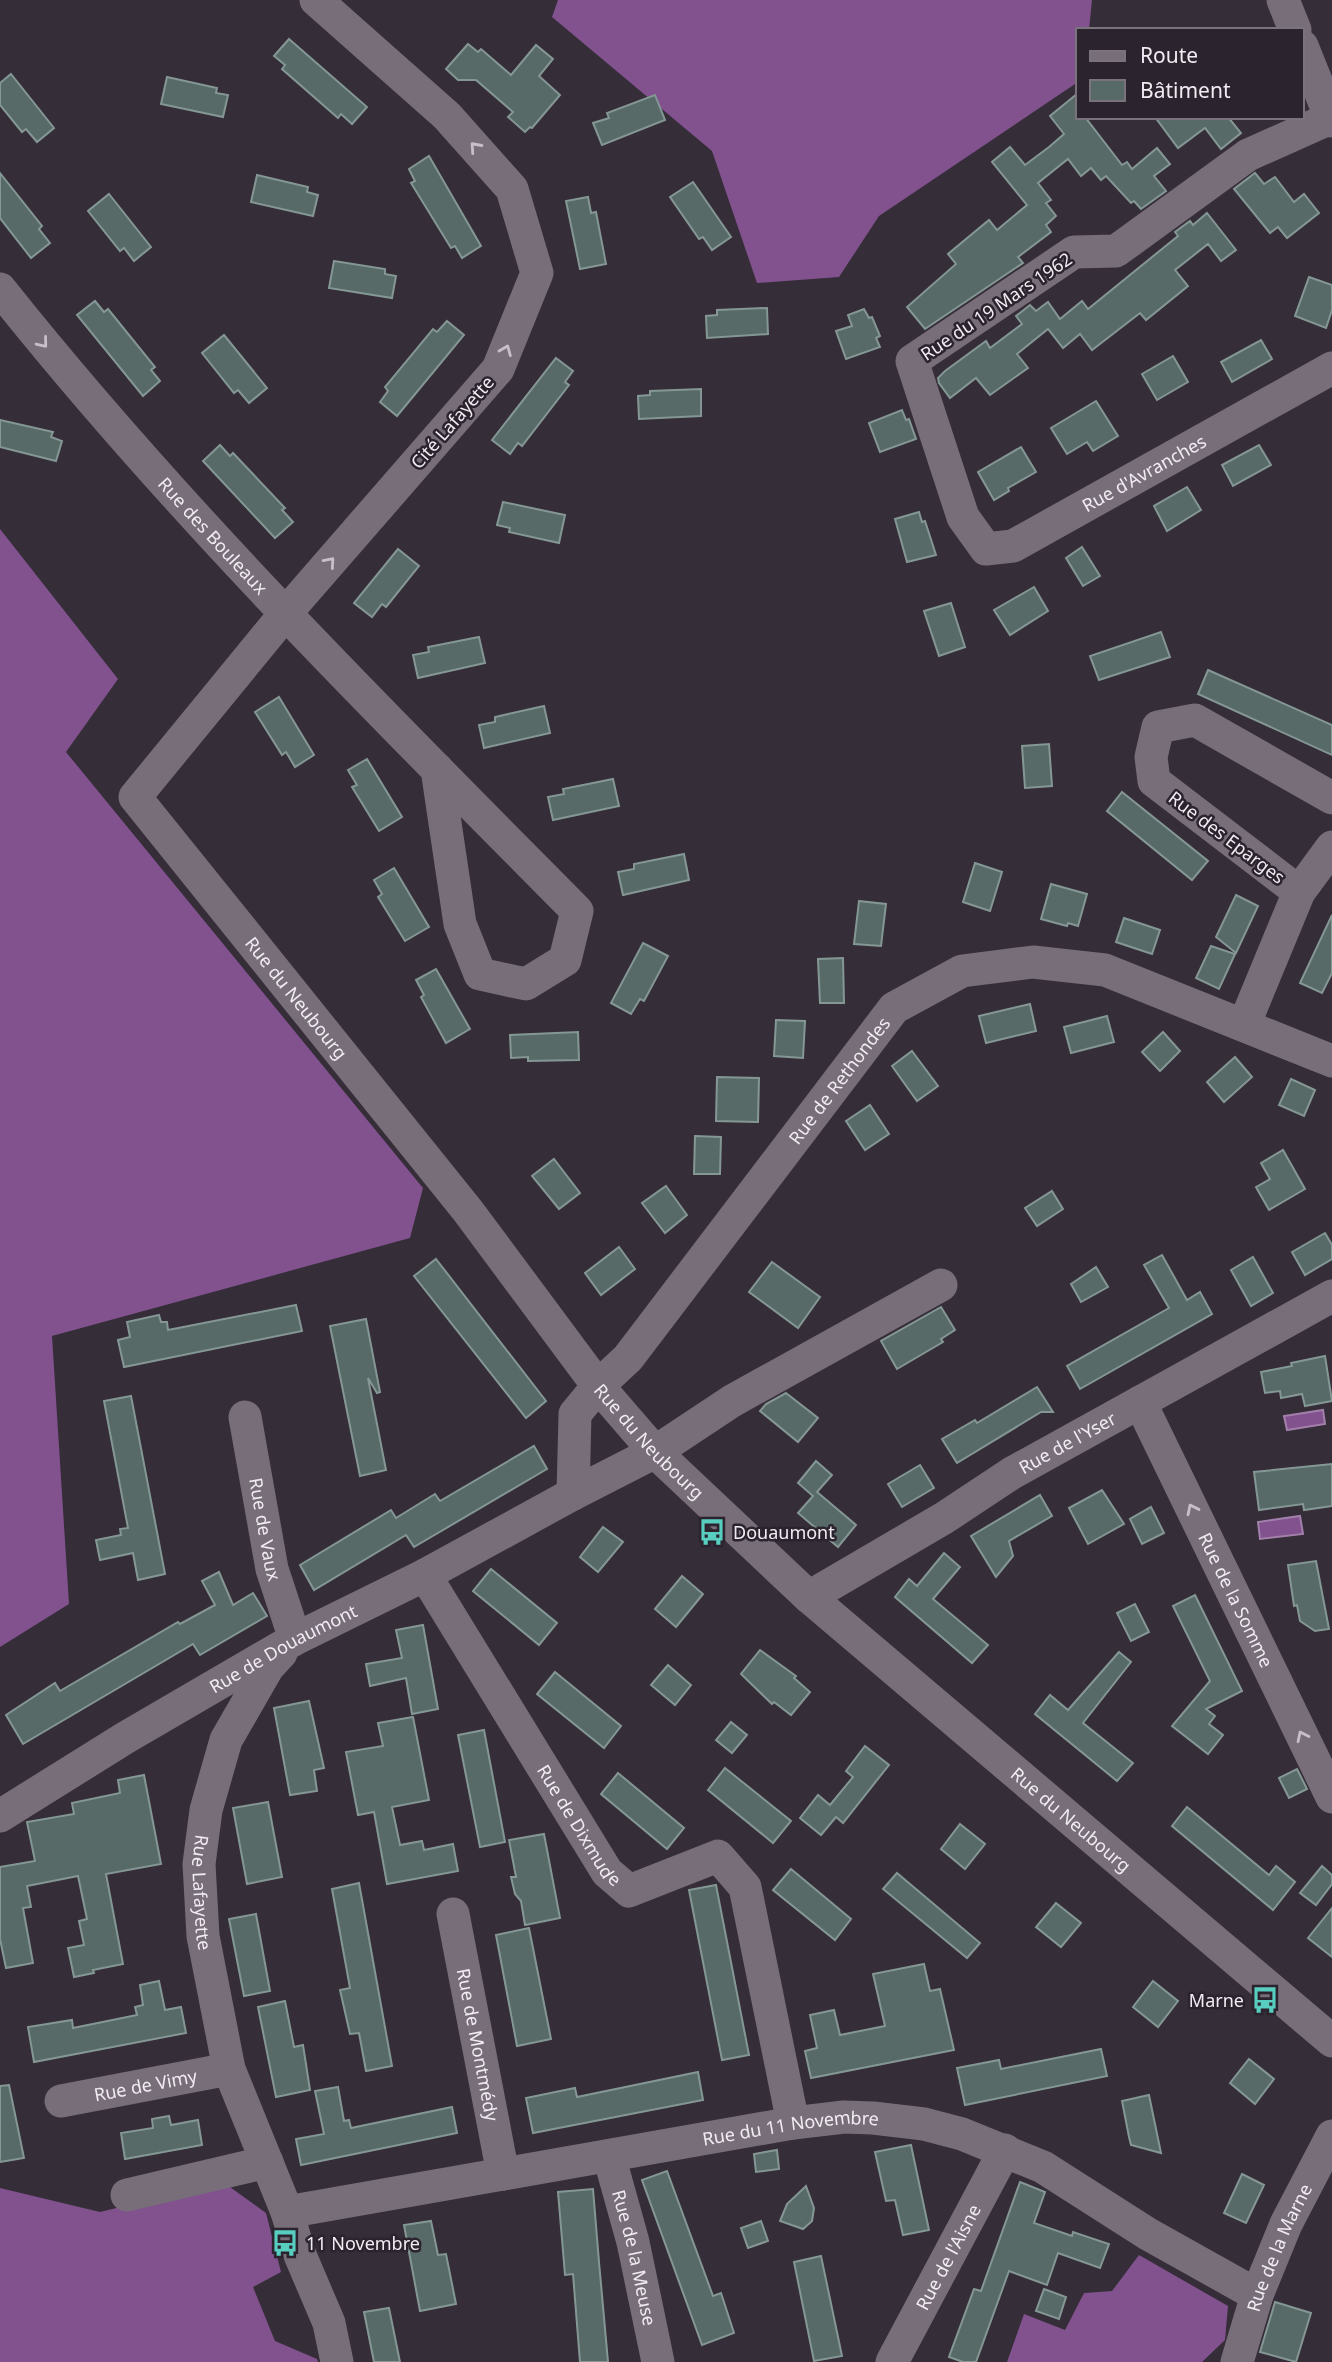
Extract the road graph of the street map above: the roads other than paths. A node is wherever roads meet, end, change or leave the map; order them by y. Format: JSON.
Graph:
{"nodes":[{"id":1,"x":316,"y":0,"type":"edge"},
{"id":2,"x":1283,"y":0,"type":"edge"},
{"id":3,"x":1295,"y":28,"type":"edge"},
{"id":4,"x":1304,"y":51,"type":"edge"},
{"id":5,"x":1329,"y":107,"type":"edge"},
{"id":6,"x":0,"y":289,"type":"edge"},
{"id":7,"x":1332,"y":368,"type":"edge"},
{"id":8,"x":963,"y":517,"type":"joint"},
{"id":9,"x":285,"y":614,"type":"junction"},
{"id":10,"x":437,"y":769,"type":"junction"},
{"id":11,"x":135,"y":797,"type":"joint"},
{"id":12,"x":1332,"y":798,"type":"edge"},
{"id":13,"x":1332,"y":847,"type":"edge"},
{"id":14,"x":1299,"y":892,"type":"junction"},
{"id":15,"x":1244,"y":1025,"type":"junction"},
{"id":16,"x":1332,"y":1061,"type":"edge"},
{"id":17,"x":940,"y":1285,"type":"dead end"},
{"id":18,"x":1332,"y":1296,"type":"edge"},
{"id":19,"x":598,"y":1386,"type":"junction"},
{"id":20,"x":1140,"y":1402,"type":"junction"},
{"id":21,"x":245,"y":1417,"type":"dead end"},
{"id":22,"x":655,"y":1452,"type":"junction"},
{"id":23,"x":573,"y":1493,"type":"junction"},
{"id":24,"x":425,"y":1575,"type":"junction"},
{"id":25,"x":809,"y":1597,"type":"junction"},
{"id":26,"x":295,"y":1639,"type":"junction"},
{"id":27,"x":1332,"y":1797,"type":"edge"},
{"id":28,"x":0,"y":1816,"type":"edge"},
{"id":29,"x":453,"y":1914,"type":"dead end"},
{"id":30,"x":1332,"y":2041,"type":"edge"},
{"id":31,"x":229,"y":2069,"type":"junction"},
{"id":32,"x":61,"y":2101,"type":"dead end"},
{"id":33,"x":793,"y":2123,"type":"junction"},
{"id":34,"x":1332,"y":2136,"type":"edge"},
{"id":35,"x":1004,"y":2150,"type":"junction"},
{"id":36,"x":609,"y":2155,"type":"junction"},
{"id":37,"x":267,"y":2162,"type":"junction"},
{"id":38,"x":503,"y":2174,"type":"junction"},
{"id":39,"x":127,"y":2195,"type":"dead end"},
{"id":40,"x":287,"y":2212,"type":"junction"},
{"id":41,"x":1257,"y":2295,"type":"junction"},
{"id":42,"x":337,"y":2362,"type":"edge"},
{"id":43,"x":658,"y":2362,"type":"edge"},
{"id":44,"x":892,"y":2362,"type":"edge"},
{"id":45,"x":1237,"y":2362,"type":"edge"}],
"edges":[{"from":9,"to":1,"type":"street","name":"Cité Lafayette","one_way":true},
{"from":2,"to":3,"type":"street"},
{"from":4,"to":5,"type":"street"},
{"from":5,"to":8,"type":"street","name":"Rue du 19 Mars 1962"},
{"from":6,"to":9,"type":"street","name":"Rue des Bouleaux","one_way":true},
{"from":7,"to":8,"type":"street","name":"Rue d'Avranches"},
{"from":9,"to":10,"type":"street","name":"Rue des Bouleaux"},
{"from":9,"to":11,"type":"street","name":"Cité Lafayette"},
{"from":10,"to":10,"type":"street","name":"Rue des Bouleaux"},
{"from":11,"to":19,"type":"street","name":"Rue du Neubourg"},
{"from":12,"to":14,"type":"street","name":"Rue des Eparges"},
{"from":13,"to":14,"type":"street","name":"Rue des Eparges"},
{"from":14,"to":15,"type":"street","name":"Rue des Eparges"},
{"from":15,"to":16,"type":"street","name":"Rue de Rethondes"},
{"from":15,"to":19,"type":"street","name":"Rue de Rethondes"},
{"from":17,"to":22,"type":"street","name":"Rue de Douaumont"},
{"from":18,"to":20,"type":"street","name":"Rue de l'Yser"},
{"from":19,"to":22,"type":"street","name":"Rue du Neubourg"},
{"from":19,"to":23,"type":"street"},
{"from":20,"to":25,"type":"street","name":"Rue de l'Yser"},
{"from":27,"to":20,"type":"street","name":"Rue de la Somme","one_way":true},
{"from":21,"to":26,"type":"street","name":"Rue de Vaux"},
{"from":22,"to":23,"type":"street","name":"Rue de Douaumont"},
{"from":22,"to":25,"type":"street","name":"Rue du Neubourg"},
{"from":23,"to":24,"type":"street","name":"Rue de Douaumont"},
{"from":24,"to":26,"type":"street","name":"Rue de Douaumont"},
{"from":24,"to":33,"type":"street","name":"Rue de Dixmude"},
{"from":25,"to":30,"type":"street","name":"Rue du Neubourg"},
{"from":26,"to":28,"type":"street","name":"Rue de Douaumont"},
{"from":26,"to":31,"type":"street","name":"Rue Lafayette"},
{"from":29,"to":38,"type":"street","name":"Rue de Montmédy"},
{"from":31,"to":32,"type":"street","name":"Rue de Vimy"},
{"from":31,"to":37,"type":"street","name":"Rue Lafayette"},
{"from":33,"to":35,"type":"street","name":"Rue du 11 Novembre"},
{"from":33,"to":36,"type":"street","name":"Rue du 11 Novembre"},
{"from":34,"to":41,"type":"street","name":"Rue de la Marne"},
{"from":35,"to":41,"type":"street","name":"Rue du 11 Novembre"},
{"from":35,"to":44,"type":"street","name":"Rue de l'Aisne"},
{"from":36,"to":38,"type":"street","name":"Rue du 11 Novembre"},
{"from":36,"to":43,"type":"street","name":"Rue de la Meuse"},
{"from":37,"to":39,"type":"street"},
{"from":37,"to":40,"type":"street","name":"Rue Lafayette"},
{"from":38,"to":40,"type":"street","name":"Rue du 11 Novembre"},
{"from":40,"to":42,"type":"street","name":"Rue Lafayette"},
{"from":41,"to":45,"type":"street","name":"Rue de la Marne"}]}
